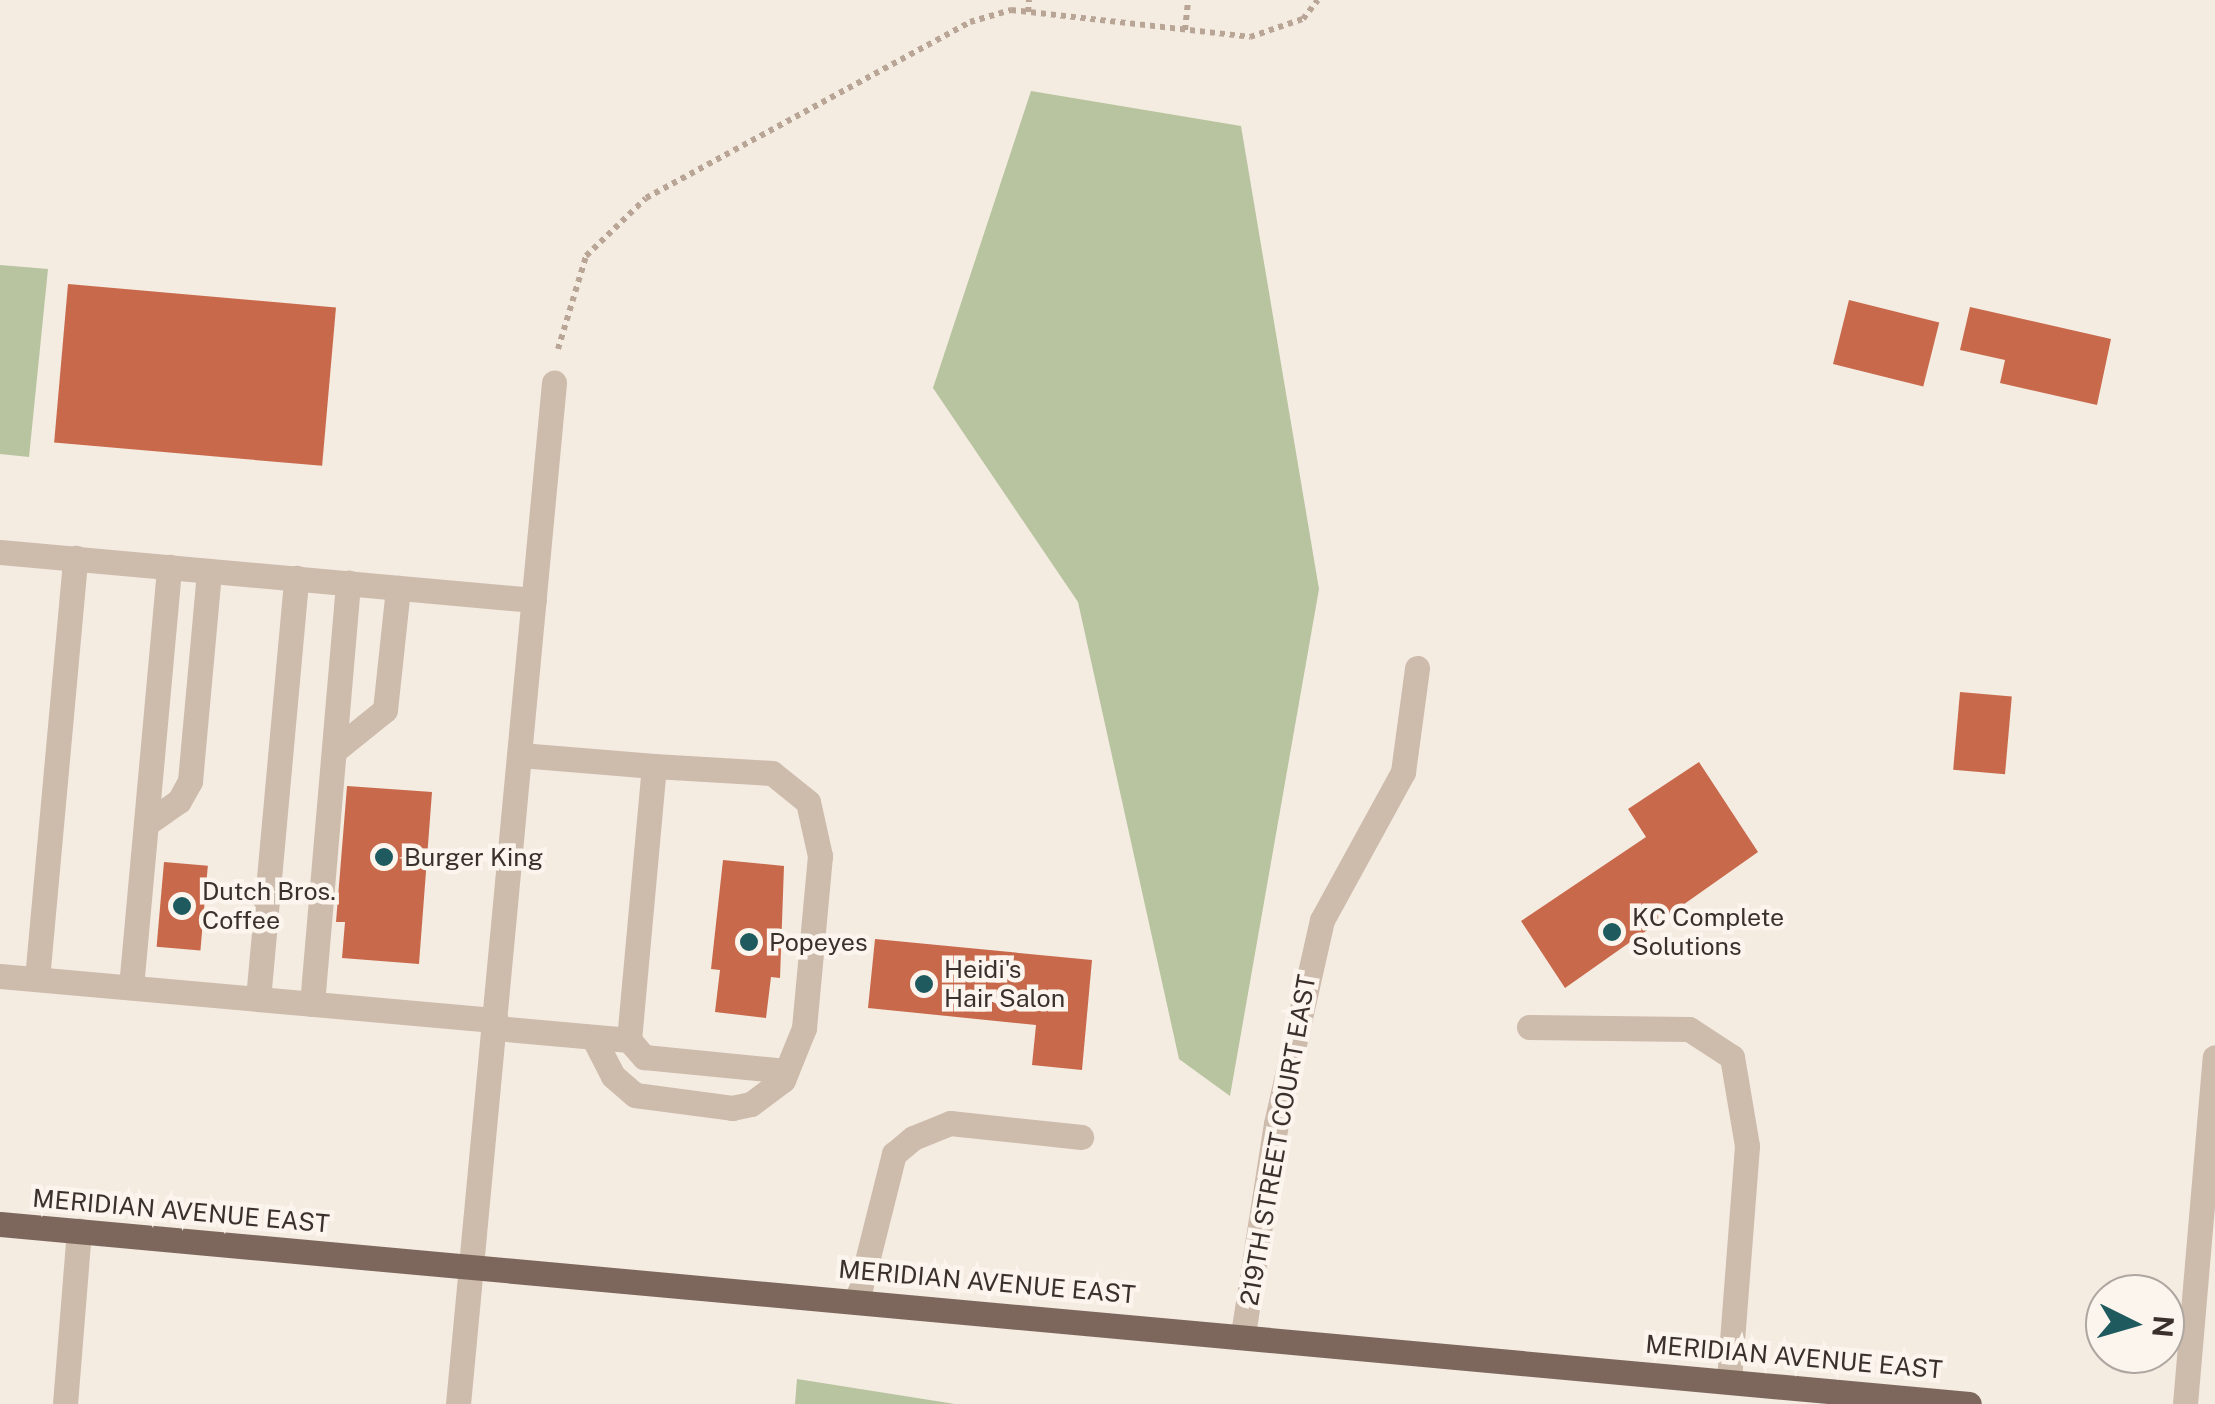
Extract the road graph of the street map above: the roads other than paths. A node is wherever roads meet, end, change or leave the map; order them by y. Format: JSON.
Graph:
{"nodes":[{"id":1,"x":554,"y":384,"type":"road end"},
{"id":2,"x":0,"y":552,"type":"edge"},
{"id":3,"x":75,"y":558,"type":"junction"},
{"id":4,"x":169,"y":567,"type":"junction"},
{"id":5,"x":209,"y":570,"type":"junction"},
{"id":6,"x":296,"y":578,"type":"junction"},
{"id":7,"x":348,"y":583,"type":"junction"},
{"id":8,"x":398,"y":588,"type":"junction"},
{"id":9,"x":534,"y":600,"type":"junction"},
{"id":10,"x":1417,"y":668,"type":"dead end"},
{"id":11,"x":334,"y":750,"type":"junction"},
{"id":12,"x":520,"y":754,"type":"junction"},
{"id":13,"x":654,"y":766,"type":"junction"},
{"id":14,"x":146,"y":824,"type":"junction"},
{"id":15,"x":0,"y":976,"type":"edge"},
{"id":16,"x":37,"y":979,"type":"junction"},
{"id":17,"x":131,"y":987,"type":"junction"},
{"id":18,"x":258,"y":999,"type":"junction"},
{"id":19,"x":312,"y":1004,"type":"junction"},
{"id":20,"x":495,"y":1024,"type":"junction"},
{"id":21,"x":1528,"y":1028,"type":"dead end"},
{"id":22,"x":593,"y":1037,"type":"junction"},
{"id":23,"x":629,"y":1040,"type":"junction"},
{"id":24,"x":2215,"y":1057,"type":"edge"},
{"id":25,"x":786,"y":1072,"type":"junction"},
{"id":26,"x":1081,"y":1138,"type":"dead end"},
{"id":27,"x":0,"y":1224,"type":"edge"},
{"id":28,"x":79,"y":1231,"type":"junction"},
{"id":29,"x":472,"y":1268,"type":"junction"},
{"id":30,"x":858,"y":1301,"type":"junction"},
{"id":31,"x":1242,"y":1334,"type":"junction"},
{"id":32,"x":1729,"y":1381,"type":"junction"},
{"id":33,"x":65,"y":1404,"type":"edge"},
{"id":34,"x":458,"y":1404,"type":"edge"},
{"id":35,"x":1969,"y":1404,"type":"edge"},
{"id":36,"x":2185,"y":1404,"type":"edge"}],
"edges":[{"from":1,"to":9,"type":"street"},
{"from":2,"to":3,"type":"street"},
{"from":3,"to":4,"type":"street"},
{"from":3,"to":16,"type":"street"},
{"from":4,"to":5,"type":"street"},
{"from":4,"to":14,"type":"street"},
{"from":5,"to":6,"type":"street"},
{"from":5,"to":14,"type":"street"},
{"from":6,"to":7,"type":"street"},
{"from":6,"to":18,"type":"street"},
{"from":7,"to":8,"type":"street"},
{"from":7,"to":11,"type":"street"},
{"from":8,"to":9,"type":"street"},
{"from":8,"to":11,"type":"street"},
{"from":9,"to":12,"type":"street"},
{"from":10,"to":31,"type":"street","name":"219TH STREET COURT EAST"},
{"from":11,"to":19,"type":"street"},
{"from":12,"to":13,"type":"street"},
{"from":12,"to":20,"type":"street"},
{"from":13,"to":23,"type":"street"},
{"from":13,"to":25,"type":"street"},
{"from":14,"to":17,"type":"street"},
{"from":15,"to":16,"type":"street"},
{"from":16,"to":17,"type":"street"},
{"from":17,"to":18,"type":"street"},
{"from":18,"to":19,"type":"street"},
{"from":19,"to":20,"type":"street"},
{"from":20,"to":22,"type":"street"},
{"from":20,"to":29,"type":"street"},
{"from":21,"to":32,"type":"street"},
{"from":22,"to":23,"type":"street"},
{"from":22,"to":25,"type":"street"},
{"from":23,"to":25,"type":"street"},
{"from":24,"to":36,"type":"street"},
{"from":26,"to":30,"type":"street"},
{"from":27,"to":28,"type":"main road","name":"MERIDIAN AVENUE EAST"},
{"from":28,"to":29,"type":"main road","name":"MERIDIAN AVENUE EAST"},
{"from":28,"to":33,"type":"street"},
{"from":29,"to":30,"type":"main road","name":"MERIDIAN AVENUE EAST"},
{"from":29,"to":34,"type":"street"},
{"from":30,"to":31,"type":"main road","name":"MERIDIAN AVENUE EAST"},
{"from":31,"to":32,"type":"main road","name":"MERIDIAN AVENUE EAST"},
{"from":32,"to":35,"type":"main road","name":"MERIDIAN AVENUE EAST"}]}
